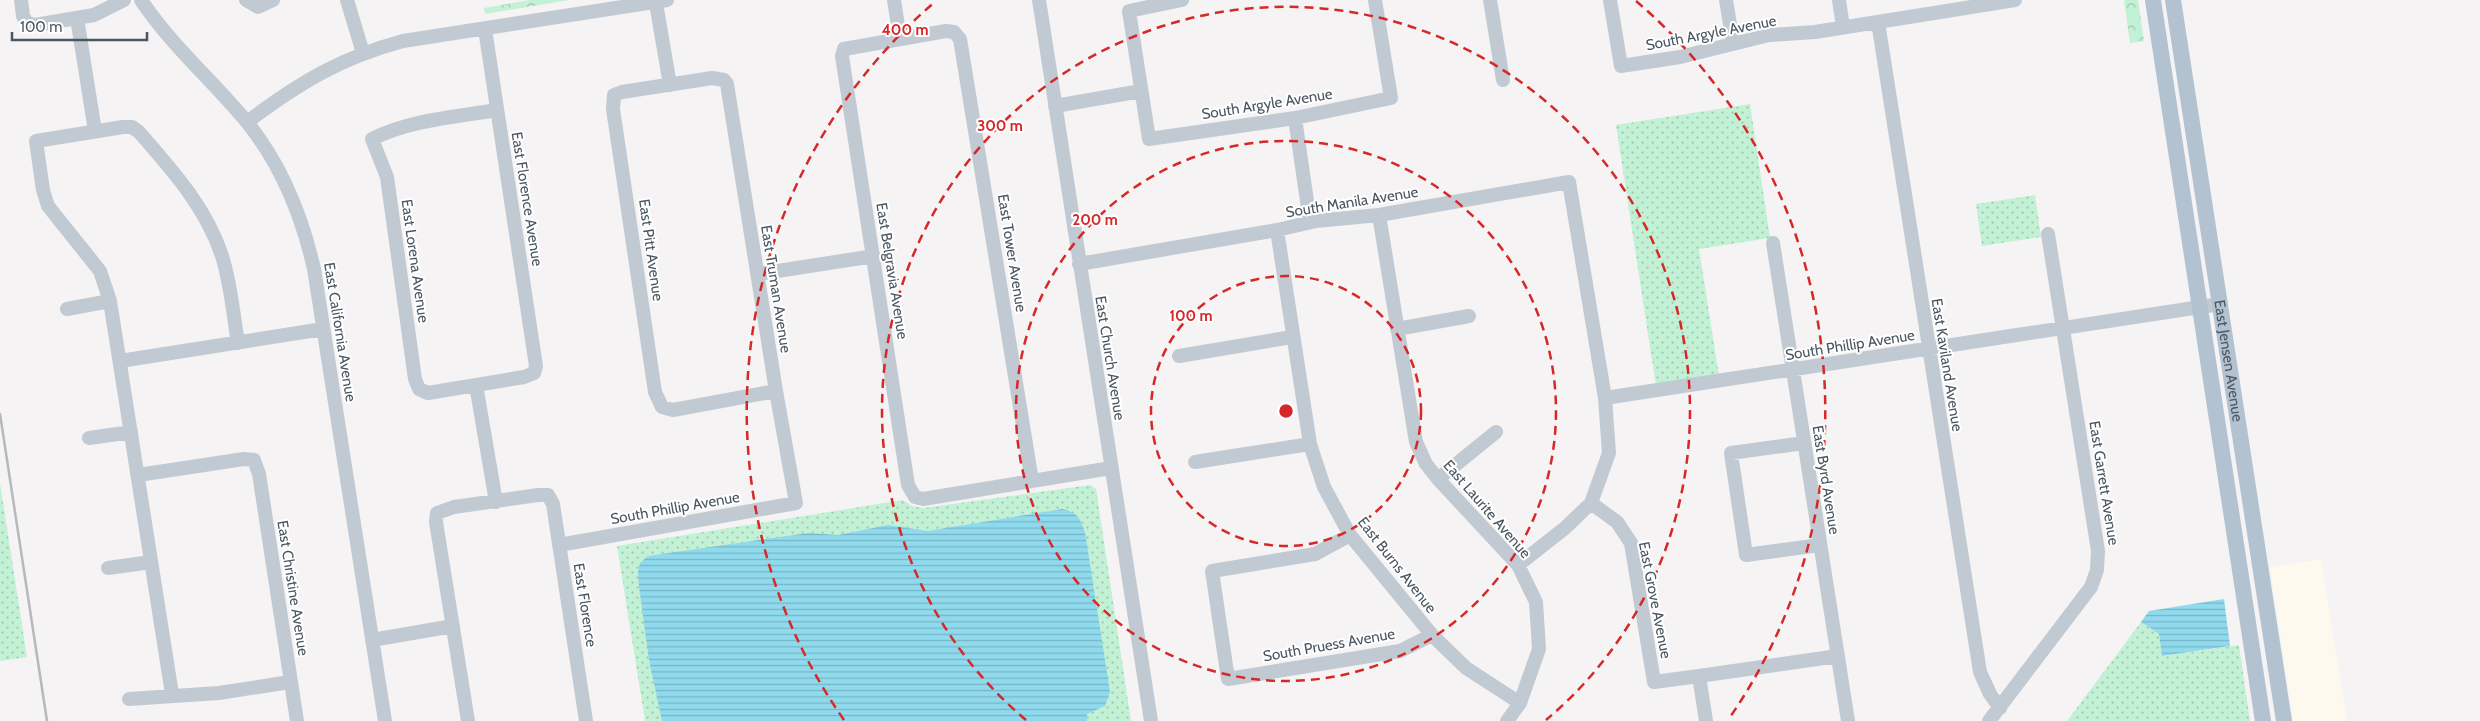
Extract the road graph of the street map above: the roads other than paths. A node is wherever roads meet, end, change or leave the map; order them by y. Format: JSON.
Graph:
{"nodes":[{"id":1,"x":21,"y":0,"type":"edge"},
{"id":2,"x":124,"y":0,"type":"edge"},
{"id":3,"x":141,"y":0,"type":"edge"},
{"id":4,"x":273,"y":0,"type":"edge"},
{"id":5,"x":347,"y":0,"type":"edge"},
{"id":6,"x":894,"y":0,"type":"edge"},
{"id":7,"x":1039,"y":0,"type":"edge"},
{"id":8,"x":1182,"y":0,"type":"edge"},
{"id":9,"x":1375,"y":0,"type":"edge"},
{"id":10,"x":1490,"y":0,"type":"edge"},
{"id":11,"x":1610,"y":0,"type":"edge"},
{"id":12,"x":1726,"y":0,"type":"edge"},
{"id":13,"x":1839,"y":0,"type":"edge"},
{"id":14,"x":2015,"y":0,"type":"edge"},
{"id":15,"x":2152,"y":0,"type":"edge"},
{"id":16,"x":2173,"y":0,"type":"edge"},
{"id":17,"x":662,"y":1,"type":"edge"},
{"id":18,"x":252,"y":4,"type":"edge"},
{"id":19,"x":1952,"y":5,"type":"edge"},
{"id":20,"x":76,"y":18,"type":"junction"},
{"id":21,"x":1878,"y":22,"type":"junction"},
{"id":22,"x":1843,"y":27,"type":"junction"},
{"id":23,"x":486,"y":29,"type":"junction"},
{"id":24,"x":900,"y":38,"type":"junction"},
{"id":25,"x":1733,"y":43,"type":"junction"},
{"id":26,"x":363,"y":53,"type":"junction"},
{"id":27,"x":1503,"y":80,"type":"dead end"},
{"id":28,"x":670,"y":85,"type":"junction"},
{"id":29,"x":1141,"y":91,"type":"junction"},
{"id":30,"x":1055,"y":106,"type":"junction"},
{"id":31,"x":497,"y":110,"type":"junction"},
{"id":32,"x":1295,"y":118,"type":"junction"},
{"id":33,"x":247,"y":122,"type":"junction"},
{"id":34,"x":95,"y":131,"type":"junction"},
{"id":35,"x":1379,"y":215,"type":"junction"},
{"id":36,"x":1310,"y":222,"type":"junction"},
{"id":37,"x":1277,"y":230,"type":"junction"},
{"id":38,"x":2048,"y":234,"type":"dead end"},
{"id":39,"x":1773,"y":243,"type":"dead end"},
{"id":40,"x":874,"y":256,"type":"junction"},
{"id":41,"x":1079,"y":264,"type":"junction"},
{"id":42,"x":758,"y":274,"type":"junction"},
{"id":43,"x":110,"y":301,"type":"junction"},
{"id":44,"x":2220,"y":304,"type":"junction"},
{"id":45,"x":2200,"y":307,"type":"junction"},
{"id":46,"x":67,"y":309,"type":"dead end"},
{"id":47,"x":1470,"y":316,"type":"dead end"},
{"id":48,"x":2063,"y":327,"type":"junction"},
{"id":49,"x":323,"y":329,"type":"junction"},
{"id":50,"x":1397,"y":329,"type":"junction"},
{"id":51,"x":1292,"y":337,"type":"junction"},
{"id":52,"x":238,"y":343,"type":"junction"},
{"id":53,"x":1928,"y":348,"type":"junction"},
{"id":54,"x":1179,"y":356,"type":"dead end"},
{"id":55,"x":120,"y":361,"type":"junction"},
{"id":56,"x":1794,"y":371,"type":"junction"},
{"id":57,"x":476,"y":385,"type":"junction"},
{"id":58,"x":776,"y":391,"type":"junction"},
{"id":59,"x":1605,"y":398,"type":"junction"},
{"id":60,"x":131,"y":432,"type":"junction"},
{"id":61,"x":1496,"y":432,"type":"dead end"},
{"id":62,"x":89,"y":438,"type":"dead end"},
{"id":63,"x":1804,"y":443,"type":"junction"},
{"id":64,"x":1310,"y":444,"type":"junction"},
{"id":65,"x":1195,"y":462,"type":"dead end"},
{"id":66,"x":1111,"y":468,"type":"junction"},
{"id":67,"x":138,"y":475,"type":"junction"},
{"id":68,"x":1438,"y":479,"type":"junction"},
{"id":69,"x":1032,"y":481,"type":"junction"},
{"id":70,"x":496,"y":502,"type":"junction"},
{"id":71,"x":796,"y":503,"type":"joint"},
{"id":72,"x":1591,"y":503,"type":"junction"},
{"id":73,"x":1350,"y":535,"type":"junction"},
{"id":74,"x":1820,"y":544,"type":"junction"},
{"id":75,"x":559,"y":545,"type":"junction"},
{"id":76,"x":152,"y":562,"type":"junction"},
{"id":77,"x":1518,"y":565,"type":"junction"},
{"id":78,"x":108,"y":568,"type":"dead end"},
{"id":79,"x":453,"y":626,"type":"junction"},
{"id":80,"x":1432,"y":635,"type":"junction"},
{"id":81,"x":372,"y":640,"type":"junction"},
{"id":82,"x":1838,"y":656,"type":"junction"},
{"id":83,"x":1699,"y":676,"type":"junction"},
{"id":84,"x":290,"y":682,"type":"junction"},
{"id":85,"x":172,"y":694,"type":"junction"},
{"id":86,"x":129,"y":699,"type":"dead end"},
{"id":87,"x":1520,"y":703,"type":"junction"},
{"id":88,"x":2000,"y":708,"type":"junction"},
{"id":89,"x":297,"y":721,"type":"edge"},
{"id":90,"x":384,"y":721,"type":"edge"},
{"id":91,"x":468,"y":721,"type":"edge"},
{"id":92,"x":586,"y":721,"type":"edge"},
{"id":93,"x":1151,"y":721,"type":"edge"},
{"id":94,"x":1507,"y":721,"type":"edge"},
{"id":95,"x":1706,"y":721,"type":"edge"},
{"id":96,"x":1848,"y":721,"type":"edge"},
{"id":97,"x":1989,"y":721,"type":"edge"},
{"id":98,"x":2263,"y":721,"type":"edge"},
{"id":99,"x":2284,"y":721,"type":"edge"}],
"edges":[{"from":1,"to":20,"type":"street"},
{"from":2,"to":20,"type":"street"},
{"from":3,"to":33,"type":"street","name":"East California Avenue"},
{"from":4,"to":18,"type":"street"},
{"from":5,"to":26,"type":"street"},
{"from":6,"to":24,"type":"street"},
{"from":7,"to":30,"type":"street","name":"East Church Avenue"},
{"from":8,"to":29,"type":"street"},
{"from":9,"to":32,"type":"street","name":"South Argyle Avenue"},
{"from":10,"to":27,"type":"street"},
{"from":11,"to":25,"type":"street","name":"South Argyle Avenue"},
{"from":12,"to":25,"type":"street"},
{"from":13,"to":22,"type":"street"},
{"from":14,"to":19,"type":"street","name":"South Argyle Avenue"},
{"from":15,"to":45,"type":"main road","name":"East Jensen Avenue"},
{"from":16,"to":44,"type":"main road","name":"East Jensen Avenue"},
{"from":17,"to":23,"type":"street"},
{"from":17,"to":28,"type":"street"},
{"from":19,"to":21,"type":"street","name":"South Argyle Avenue"},
{"from":20,"to":34,"type":"street"},
{"from":21,"to":22,"type":"street","name":"South Argyle Avenue"},
{"from":21,"to":53,"type":"street","name":"East Kaviland Avenue"},
{"from":22,"to":25,"type":"street","name":"South Argyle Avenue"},
{"from":23,"to":26,"type":"street"},
{"from":23,"to":31,"type":"street","name":"East Florence Avenue"},
{"from":24,"to":40,"type":"street","name":"East Belgravia Avenue"},
{"from":24,"to":69,"type":"street","name":"East Tower Avenue"},
{"from":26,"to":33,"type":"street"},
{"from":28,"to":42,"type":"street","name":"East Truman Avenue"},
{"from":28,"to":58,"type":"street","name":"East Pitt Avenue"},
{"from":29,"to":30,"type":"street"},
{"from":29,"to":32,"type":"street","name":"South Argyle Avenue"},
{"from":30,"to":41,"type":"street","name":"East Church Avenue"},
{"from":31,"to":57,"type":"street","name":"East Florence Avenue"},
{"from":31,"to":57,"type":"street","name":"East Lorena Avenue"},
{"from":32,"to":36,"type":"street"},
{"from":33,"to":49,"type":"street","name":"East California Avenue"},
{"from":34,"to":43,"type":"street"},
{"from":34,"to":52,"type":"street"},
{"from":35,"to":36,"type":"street","name":"South Manila Avenue"},
{"from":35,"to":50,"type":"street","name":"East Laurite Avenue"},
{"from":35,"to":59,"type":"street","name":"South Manila Avenue"},
{"from":36,"to":37,"type":"street","name":"South Manila Avenue"},
{"from":37,"to":41,"type":"street","name":"South Manila Avenue"},
{"from":37,"to":51,"type":"street","name":"East Burns Avenue"},
{"from":38,"to":48,"type":"street","name":"East Garrett Avenue"},
{"from":39,"to":56,"type":"street","name":"East Byrd Avenue"},
{"from":40,"to":42,"type":"street"},
{"from":40,"to":69,"type":"street","name":"East Belgravia Avenue"},
{"from":41,"to":66,"type":"street","name":"East Church Avenue"},
{"from":42,"to":58,"type":"street","name":"East Truman Avenue"},
{"from":43,"to":46,"type":"street"},
{"from":43,"to":55,"type":"street"},
{"from":44,"to":45,"type":"street","name":"South Phillip Avenue"},
{"from":44,"to":99,"type":"main road","name":"East Jensen Avenue"},
{"from":45,"to":48,"type":"street","name":"South Phillip Avenue"},
{"from":45,"to":98,"type":"main road","name":"East Jensen Avenue"},
{"from":47,"to":50,"type":"street"},
{"from":48,"to":53,"type":"street","name":"South Phillip Avenue"},
{"from":48,"to":88,"type":"street","name":"East Garrett Avenue"},
{"from":49,"to":52,"type":"street"},
{"from":49,"to":81,"type":"street","name":"East California Avenue"},
{"from":50,"to":68,"type":"street","name":"East Laurite Avenue"},
{"from":51,"to":54,"type":"street"},
{"from":51,"to":64,"type":"street","name":"East Burns Avenue"},
{"from":52,"to":55,"type":"street"},
{"from":53,"to":56,"type":"street","name":"South Phillip Avenue"},
{"from":53,"to":88,"type":"street","name":"East Kaviland Avenue"},
{"from":55,"to":60,"type":"street"},
{"from":56,"to":59,"type":"street","name":"South Phillip Avenue"},
{"from":56,"to":63,"type":"street","name":"East Byrd Avenue"},
{"from":57,"to":70,"type":"street"},
{"from":58,"to":71,"type":"street","name":"East Truman Avenue"},
{"from":59,"to":72,"type":"street"},
{"from":60,"to":62,"type":"street"},
{"from":60,"to":67,"type":"street"},
{"from":61,"to":68,"type":"street"},
{"from":63,"to":74,"type":"street","name":"East Byrd Avenue"},
{"from":63,"to":74,"type":"street"},
{"from":64,"to":65,"type":"street"},
{"from":64,"to":73,"type":"street","name":"East Burns Avenue"},
{"from":66,"to":69,"type":"street"},
{"from":66,"to":93,"type":"street","name":"East Church Avenue"},
{"from":67,"to":76,"type":"street"},
{"from":67,"to":84,"type":"street","name":"East Christine Avenue"},
{"from":68,"to":77,"type":"street","name":"East Laurite Avenue"},
{"from":70,"to":75,"type":"street","name":"East Florence"},
{"from":70,"to":79,"type":"street"},
{"from":71,"to":75,"type":"street","name":"South Phillip Avenue"},
{"from":72,"to":77,"type":"street"},
{"from":72,"to":83,"type":"street","name":"East Grove Avenue"},
{"from":73,"to":80,"type":"street","name":"East Burns Avenue"},
{"from":73,"to":80,"type":"street","name":"South Pruess Avenue"},
{"from":74,"to":82,"type":"street","name":"East Byrd Avenue"},
{"from":75,"to":92,"type":"street","name":"East Florence"},
{"from":76,"to":78,"type":"street"},
{"from":76,"to":85,"type":"street"},
{"from":77,"to":87,"type":"street","name":"East Laurite Avenue"},
{"from":79,"to":81,"type":"street"},
{"from":79,"to":91,"type":"street"},
{"from":80,"to":87,"type":"street","name":"East Burns Avenue"},
{"from":81,"to":90,"type":"street","name":"East California Avenue"},
{"from":82,"to":83,"type":"street"},
{"from":82,"to":96,"type":"street","name":"East Byrd Avenue"},
{"from":83,"to":95,"type":"street"},
{"from":84,"to":85,"type":"street"},
{"from":84,"to":89,"type":"street","name":"East Christine Avenue"},
{"from":85,"to":86,"type":"street"},
{"from":87,"to":94,"type":"street","name":"East Laurite Avenue"},
{"from":88,"to":97,"type":"street","name":"East Garrett Avenue"}]}
